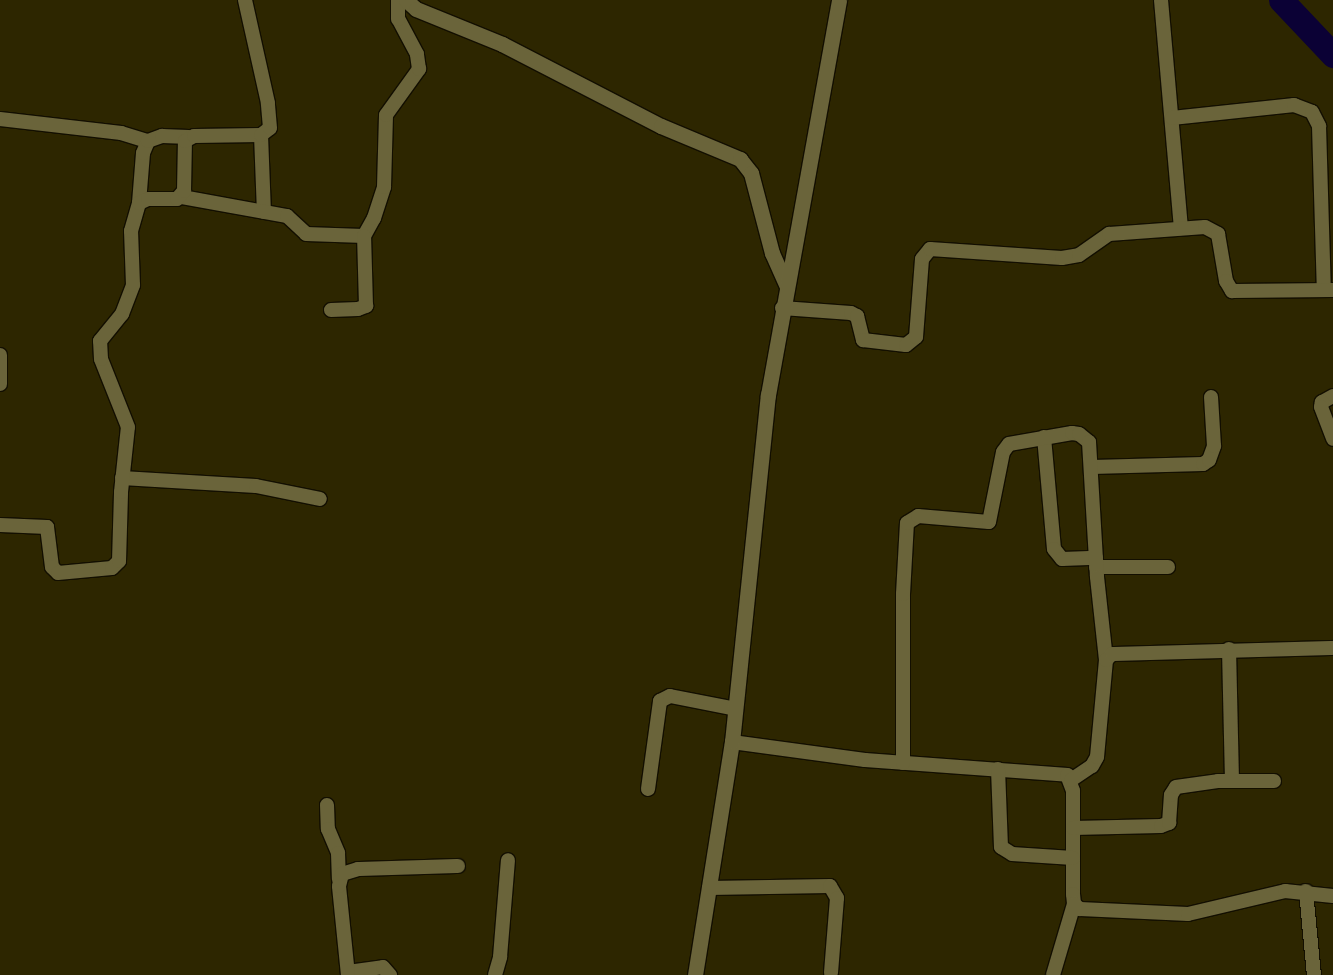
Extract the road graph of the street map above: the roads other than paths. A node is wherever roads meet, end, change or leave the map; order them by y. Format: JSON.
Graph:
{"nodes":[{"id":1,"x":245,"y":0,"type":"edge"},
{"id":2,"x":398,"y":0,"type":"edge"},
{"id":3,"x":406,"y":0,"type":"edge"},
{"id":4,"x":839,"y":0,"type":"edge"},
{"id":5,"x":1161,"y":0,"type":"edge"},
{"id":6,"x":1172,"y":118,"type":"junction"},
{"id":7,"x":0,"y":119,"type":"edge"},
{"id":8,"x":261,"y":135,"type":"junction"},
{"id":9,"x":189,"y":137,"type":"junction"},
{"id":10,"x":148,"y":141,"type":"junction"},
{"id":11,"x":182,"y":197,"type":"junction"},
{"id":12,"x":140,"y":203,"type":"junction"},
{"id":13,"x":264,"y":212,"type":"junction"},
{"id":14,"x":1181,"y":228,"type":"junction"},
{"id":15,"x":364,"y":236,"type":"junction"},
{"id":16,"x":786,"y":285,"type":"junction"},
{"id":17,"x":1329,"y":290,"type":"edge"},
{"id":18,"x":782,"y":308,"type":"junction"},
{"id":19,"x":331,"y":310,"type":"dead end"},
{"id":20,"x":0,"y":355,"type":"edge"},
{"id":21,"x":0,"y":384,"type":"edge"},
{"id":22,"x":1333,"y":396,"type":"edge"},
{"id":23,"x":1211,"y":397,"type":"dead end"},
{"id":24,"x":1044,"y":437,"type":"junction"},
{"id":25,"x":1333,"y":439,"type":"edge"},
{"id":26,"x":1092,"y":467,"type":"junction"},
{"id":27,"x":122,"y":478,"type":"junction"},
{"id":28,"x":320,"y":499,"type":"dead end"},
{"id":29,"x":0,"y":526,"type":"edge"},
{"id":30,"x":1096,"y":562,"type":"junction"},
{"id":31,"x":1168,"y":567,"type":"dead end"},
{"id":32,"x":1333,"y":648,"type":"edge"},
{"id":33,"x":1229,"y":649,"type":"junction"},
{"id":34,"x":1106,"y":660,"type":"junction"},
{"id":35,"x":736,"y":709,"type":"junction"},
{"id":36,"x":732,"y":742,"type":"junction"},
{"id":37,"x":903,"y":763,"type":"junction"},
{"id":38,"x":998,"y":769,"type":"junction"},
{"id":39,"x":1071,"y":780,"type":"junction"},
{"id":40,"x":1232,"y":781,"type":"junction"},
{"id":41,"x":1274,"y":781,"type":"dead end"},
{"id":42,"x":648,"y":789,"type":"dead end"},
{"id":43,"x":327,"y":805,"type":"dead end"},
{"id":44,"x":1073,"y":828,"type":"junction"},
{"id":45,"x":1073,"y":858,"type":"junction"},
{"id":46,"x":508,"y":860,"type":"dead end"},
{"id":47,"x":458,"y":866,"type":"dead end"},
{"id":48,"x":339,"y":879,"type":"junction"},
{"id":49,"x":709,"y":888,"type":"junction"},
{"id":50,"x":1306,"y":891,"type":"junction"},
{"id":51,"x":1333,"y":896,"type":"edge"},
{"id":52,"x":1074,"y":904,"type":"junction"},
{"id":53,"x":832,"y":973,"type":"dead end"},
{"id":54,"x":348,"y":974,"type":"edge"},
{"id":55,"x":390,"y":975,"type":"edge"},
{"id":56,"x":495,"y":975,"type":"edge"},
{"id":57,"x":695,"y":975,"type":"edge"},
{"id":58,"x":1053,"y":975,"type":"edge"},
{"id":59,"x":1314,"y":975,"type":"edge"}],
"edges":[{"from":1,"to":8,"type":"street"},
{"from":2,"to":15,"type":"street"},
{"from":3,"to":16,"type":"street"},
{"from":4,"to":16,"type":"street"},
{"from":5,"to":6,"type":"street"},
{"from":6,"to":14,"type":"street"},
{"from":6,"to":17,"type":"street"},
{"from":7,"to":10,"type":"street"},
{"from":8,"to":9,"type":"street"},
{"from":8,"to":13,"type":"street"},
{"from":9,"to":10,"type":"street"},
{"from":9,"to":11,"type":"street"},
{"from":10,"to":12,"type":"street"},
{"from":11,"to":12,"type":"street"},
{"from":11,"to":13,"type":"street"},
{"from":12,"to":27,"type":"street"},
{"from":13,"to":15,"type":"street"},
{"from":14,"to":17,"type":"street"},
{"from":14,"to":18,"type":"street"},
{"from":15,"to":19,"type":"street"},
{"from":16,"to":18,"type":"street"},
{"from":18,"to":35,"type":"street"},
{"from":20,"to":21,"type":"street"},
{"from":22,"to":25,"type":"street"},
{"from":23,"to":26,"type":"street"},
{"from":24,"to":26,"type":"street"},
{"from":24,"to":30,"type":"street"},
{"from":24,"to":37,"type":"street"},
{"from":26,"to":30,"type":"street"},
{"from":27,"to":28,"type":"street"},
{"from":27,"to":29,"type":"street"},
{"from":30,"to":31,"type":"street"},
{"from":30,"to":34,"type":"street"},
{"from":32,"to":33,"type":"street"},
{"from":33,"to":34,"type":"street"},
{"from":33,"to":40,"type":"street"},
{"from":34,"to":39,"type":"street"},
{"from":35,"to":36,"type":"street"},
{"from":35,"to":42,"type":"street"},
{"from":36,"to":37,"type":"street"},
{"from":36,"to":49,"type":"street"},
{"from":37,"to":38,"type":"street"},
{"from":38,"to":39,"type":"street"},
{"from":38,"to":45,"type":"street"},
{"from":39,"to":44,"type":"street"},
{"from":40,"to":41,"type":"street"},
{"from":40,"to":44,"type":"street"},
{"from":43,"to":48,"type":"street"},
{"from":44,"to":45,"type":"street"},
{"from":45,"to":52,"type":"street"},
{"from":46,"to":56,"type":"street"},
{"from":47,"to":48,"type":"street"},
{"from":48,"to":54,"type":"street"},
{"from":49,"to":53,"type":"street"},
{"from":49,"to":57,"type":"street"},
{"from":50,"to":51,"type":"street"},
{"from":50,"to":52,"type":"street"},
{"from":50,"to":59,"type":"street"},
{"from":52,"to":58,"type":"street"},
{"from":54,"to":55,"type":"street"}]}
